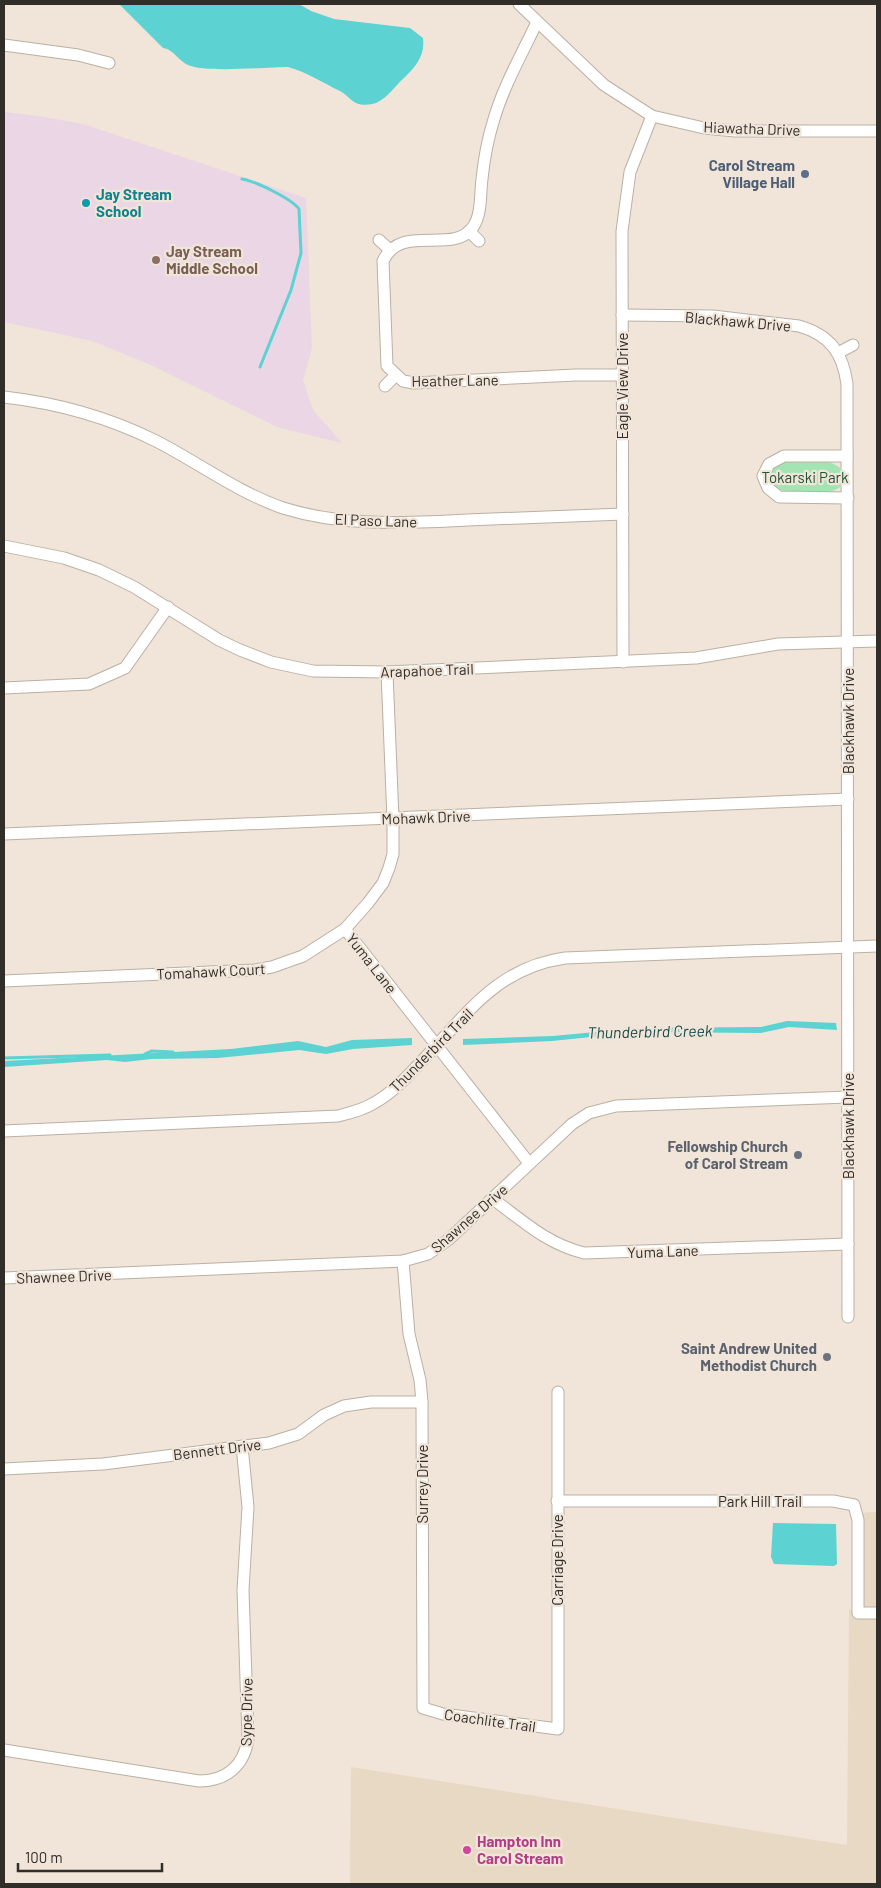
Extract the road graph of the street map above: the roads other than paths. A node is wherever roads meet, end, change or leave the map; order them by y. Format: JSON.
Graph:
{"nodes":[{"id":1,"x":519,"y":4,"type":"edge"},
{"id":2,"x":538,"y":22,"type":"junction"},
{"id":3,"x":4,"y":45,"type":"edge"},
{"id":4,"x":109,"y":63,"type":"dead end"},
{"id":5,"x":652,"y":116,"type":"junction"},
{"id":6,"x":877,"y":131,"type":"edge"},
{"id":7,"x":469,"y":231,"type":"junction"},
{"id":8,"x":380,"y":240,"type":"dead end"},
{"id":9,"x":479,"y":241,"type":"dead end"},
{"id":10,"x":390,"y":250,"type":"junction"},
{"id":11,"x":622,"y":315,"type":"junction"},
{"id":12,"x":853,"y":345,"type":"dead end"},
{"id":13,"x":838,"y":352,"type":"junction"},
{"id":14,"x":396,"y":375,"type":"junction"},
{"id":15,"x":622,"y":375,"type":"junction"},
{"id":16,"x":384,"y":386,"type":"dead end"},
{"id":17,"x":4,"y":397,"type":"edge"},
{"id":18,"x":848,"y":456,"type":"junction"},
{"id":19,"x":848,"y":498,"type":"junction"},
{"id":20,"x":622,"y":514,"type":"junction"},
{"id":21,"x":4,"y":546,"type":"edge"},
{"id":22,"x":168,"y":607,"type":"junction"},
{"id":23,"x":847,"y":641,"type":"junction"},
{"id":24,"x":877,"y":641,"type":"edge"},
{"id":25,"x":622,"y":662,"type":"junction"},
{"id":26,"x":386,"y":672,"type":"junction"},
{"id":27,"x":4,"y":688,"type":"edge"},
{"id":28,"x":848,"y":799,"type":"junction"},
{"id":29,"x":393,"y":819,"type":"junction"},
{"id":30,"x":4,"y":834,"type":"edge"},
{"id":31,"x":345,"y":929,"type":"junction"},
{"id":32,"x":848,"y":946,"type":"junction"},
{"id":33,"x":877,"y":946,"type":"edge"},
{"id":34,"x":4,"y":981,"type":"edge"},
{"id":35,"x":437,"y":1046,"type":"junction"},
{"id":36,"x":848,"y":1096,"type":"junction"},
{"id":37,"x":4,"y":1131,"type":"edge"},
{"id":38,"x":529,"y":1164,"type":"junction"},
{"id":39,"x":494,"y":1199,"type":"junction"},
{"id":40,"x":848,"y":1244,"type":"junction"},
{"id":41,"x":403,"y":1262,"type":"junction"},
{"id":42,"x":4,"y":1278,"type":"edge"},
{"id":43,"x":848,"y":1317,"type":"dead end"},
{"id":44,"x":558,"y":1392,"type":"dead end"},
{"id":45,"x":422,"y":1402,"type":"junction"},
{"id":46,"x":242,"y":1446,"type":"junction"},
{"id":47,"x":4,"y":1469,"type":"edge"},
{"id":48,"x":558,"y":1501,"type":"junction"},
{"id":49,"x":877,"y":1613,"type":"edge"},
{"id":50,"x":423,"y":1708,"type":"joint"},
{"id":51,"x":558,"y":1729,"type":"joint"},
{"id":52,"x":4,"y":1750,"type":"edge"}],
"edges":[{"from":1,"to":2,"type":"street","name":"Hiawatha Drive"},
{"from":2,"to":5,"type":"street","name":"Hiawatha Drive"},
{"from":2,"to":7,"type":"street"},
{"from":3,"to":4,"type":"street"},
{"from":5,"to":6,"type":"street","name":"Hiawatha Drive"},
{"from":5,"to":11,"type":"street","name":"Eagle View Drive"},
{"from":7,"to":9,"type":"street"},
{"from":7,"to":10,"type":"street"},
{"from":8,"to":10,"type":"street"},
{"from":10,"to":14,"type":"street","name":"Heather Lane"},
{"from":11,"to":13,"type":"street","name":"Blackhawk Drive"},
{"from":11,"to":15,"type":"street","name":"Eagle View Drive"},
{"from":12,"to":13,"type":"street"},
{"from":13,"to":18,"type":"street","name":"Blackhawk Drive"},
{"from":14,"to":15,"type":"street","name":"Heather Lane"},
{"from":14,"to":16,"type":"street"},
{"from":15,"to":20,"type":"street","name":"Eagle View Drive"},
{"from":17,"to":20,"type":"street","name":"El Paso Lane"},
{"from":18,"to":19,"type":"street","name":"Blackhawk Drive"},
{"from":18,"to":19,"type":"street"},
{"from":19,"to":23,"type":"street","name":"Blackhawk Drive"},
{"from":20,"to":25,"type":"street","name":"Eagle View Drive"},
{"from":21,"to":22,"type":"street","name":"Arapahoe Trail"},
{"from":22,"to":26,"type":"street","name":"Arapahoe Trail"},
{"from":22,"to":27,"type":"street"},
{"from":23,"to":24,"type":"street","name":"Arapahoe Trail"},
{"from":23,"to":25,"type":"street","name":"Arapahoe Trail"},
{"from":23,"to":28,"type":"street","name":"Blackhawk Drive"},
{"from":25,"to":26,"type":"street","name":"Arapahoe Trail"},
{"from":26,"to":29,"type":"street","name":"Tomahawk Court"},
{"from":28,"to":29,"type":"street","name":"Mohawk Drive"},
{"from":28,"to":32,"type":"street","name":"Blackhawk Drive"},
{"from":29,"to":30,"type":"street","name":"Mohawk Drive"},
{"from":29,"to":31,"type":"street","name":"Tomahawk Court"},
{"from":31,"to":34,"type":"street","name":"Tomahawk Court"},
{"from":31,"to":35,"type":"street","name":"Yuma Lane"},
{"from":32,"to":33,"type":"street","name":"Thunderbird Trail"},
{"from":32,"to":35,"type":"street","name":"Thunderbird Trail"},
{"from":32,"to":36,"type":"street","name":"Blackhawk Drive"},
{"from":35,"to":37,"type":"street","name":"Thunderbird Trail"},
{"from":35,"to":38,"type":"street","name":"Yuma Lane"},
{"from":36,"to":38,"type":"street","name":"Shawnee Drive"},
{"from":36,"to":40,"type":"street","name":"Blackhawk Drive"},
{"from":38,"to":39,"type":"street","name":"Shawnee Drive"},
{"from":39,"to":40,"type":"street","name":"Yuma Lane"},
{"from":39,"to":41,"type":"street","name":"Shawnee Drive"},
{"from":40,"to":43,"type":"street","name":"Blackhawk Drive"},
{"from":41,"to":42,"type":"street","name":"Shawnee Drive"},
{"from":41,"to":45,"type":"street","name":"Surrey Drive"},
{"from":44,"to":48,"type":"street","name":"Carriage Drive"},
{"from":45,"to":46,"type":"street","name":"Bennett Drive"},
{"from":45,"to":50,"type":"street","name":"Surrey Drive"},
{"from":46,"to":47,"type":"street","name":"Bennett Drive"},
{"from":46,"to":52,"type":"street","name":"Sype Drive"},
{"from":48,"to":49,"type":"street","name":"Park Hill Trail"},
{"from":48,"to":51,"type":"street","name":"Carriage Drive"},
{"from":50,"to":51,"type":"street","name":"Coachlite Trail"}]}
